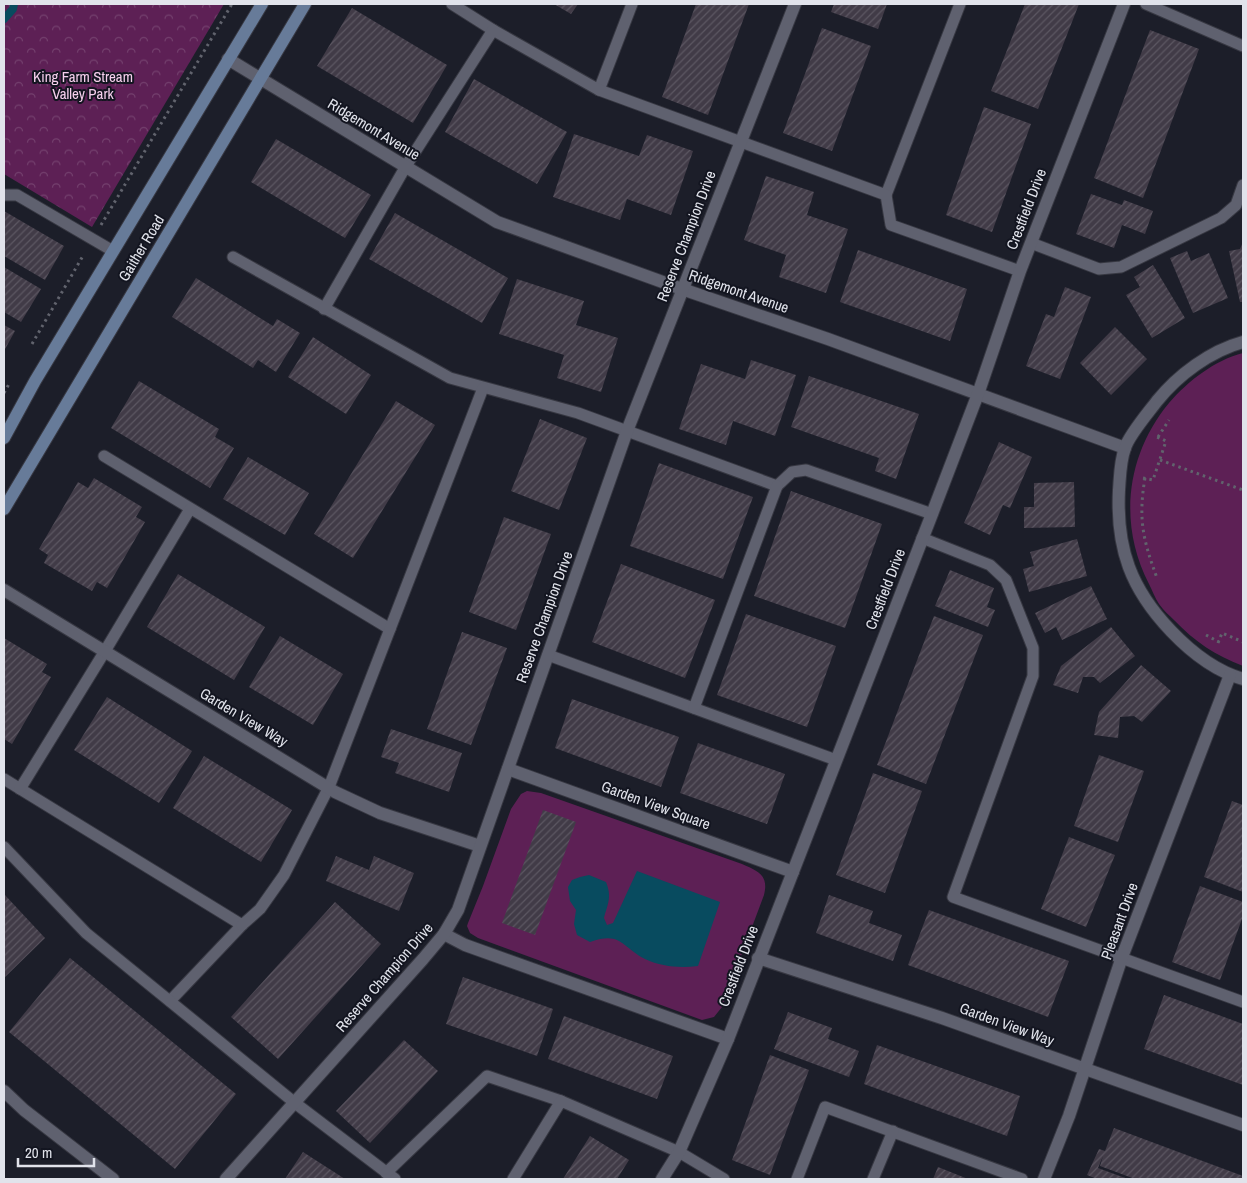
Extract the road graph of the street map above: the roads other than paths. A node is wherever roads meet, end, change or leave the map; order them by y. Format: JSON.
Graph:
{"nodes":[{"id":1,"x":262,"y":4,"type":"edge"},
{"id":2,"x":305,"y":4,"type":"edge"},
{"id":3,"x":452,"y":4,"type":"edge"},
{"id":4,"x":632,"y":4,"type":"edge"},
{"id":5,"x":795,"y":4,"type":"edge"},
{"id":6,"x":960,"y":4,"type":"edge"},
{"id":7,"x":1124,"y":4,"type":"edge"},
{"id":8,"x":1146,"y":4,"type":"edge"},
{"id":9,"x":493,"y":30,"type":"junction"},
{"id":10,"x":1243,"y":46,"type":"edge"},
{"id":11,"x":228,"y":59,"type":"junction"},
{"id":12,"x":261,"y":80,"type":"junction"},
{"id":13,"x":599,"y":90,"type":"junction"},
{"id":14,"x":740,"y":142,"type":"junction"},
{"id":15,"x":406,"y":166,"type":"junction"},
{"id":16,"x":1243,"y":185,"type":"edge"},
{"id":17,"x":4,"y":195,"type":"edge"},
{"id":18,"x":886,"y":195,"type":"junction"},
{"id":19,"x":1031,"y":242,"type":"junction"},
{"id":20,"x":113,"y":251,"type":"junction"},
{"id":21,"x":233,"y":256,"type":"dead end"},
{"id":22,"x":1020,"y":271,"type":"junction"},
{"id":23,"x":682,"y":289,"type":"junction"},
{"id":24,"x":324,"y":308,"type":"junction"},
{"id":25,"x":1243,"y":342,"type":"edge"},
{"id":26,"x":483,"y":388,"type":"junction"},
{"id":27,"x":978,"y":394,"type":"junction"},
{"id":28,"x":627,"y":431,"type":"junction"},
{"id":29,"x":4,"y":438,"type":"edge"},
{"id":30,"x":1125,"y":448,"type":"junction"},
{"id":31,"x":104,"y":456,"type":"dead end"},
{"id":32,"x":777,"y":486,"type":"junction"},
{"id":33,"x":190,"y":508,"type":"junction"},
{"id":34,"x":4,"y":509,"type":"edge"},
{"id":35,"x":932,"y":514,"type":"junction"},
{"id":36,"x":922,"y":538,"type":"junction"},
{"id":37,"x":4,"y":590,"type":"edge"},
{"id":38,"x":390,"y":629,"type":"junction"},
{"id":39,"x":105,"y":651,"type":"junction"},
{"id":40,"x":548,"y":655,"type":"junction"},
{"id":41,"x":1230,"y":675,"type":"junction"},
{"id":42,"x":1243,"y":679,"type":"edge"},
{"id":43,"x":694,"y":708,"type":"junction"},
{"id":44,"x":836,"y":760,"type":"junction"},
{"id":45,"x":508,"y":769,"type":"junction"},
{"id":46,"x":4,"y":779,"type":"edge"},
{"id":47,"x":329,"y":787,"type":"junction"},
{"id":48,"x":20,"y":789,"type":"junction"},
{"id":49,"x":480,"y":846,"type":"junction"},
{"id":50,"x":4,"y":847,"type":"edge"},
{"id":51,"x":793,"y":872,"type":"junction"},
{"id":52,"x":242,"y":924,"type":"junction"},
{"id":53,"x":444,"y":934,"type":"junction"},
{"id":54,"x":758,"y":958,"type":"junction"},
{"id":55,"x":1122,"y":958,"type":"junction"},
{"id":56,"x":170,"y":1001,"type":"junction"},
{"id":57,"x":1243,"y":1002,"type":"edge"},
{"id":58,"x":728,"y":1039,"type":"junction"},
{"id":59,"x":1085,"y":1069,"type":"junction"},
{"id":60,"x":4,"y":1091,"type":"edge"},
{"id":61,"x":561,"y":1101,"type":"junction"},
{"id":62,"x":295,"y":1103,"type":"junction"},
{"id":63,"x":1243,"y":1126,"type":"edge"},
{"id":64,"x":892,"y":1132,"type":"junction"},
{"id":65,"x":679,"y":1152,"type":"junction"},
{"id":66,"x":390,"y":1176,"type":"edge"},
{"id":67,"x":113,"y":1179,"type":"edge"},
{"id":68,"x":226,"y":1179,"type":"edge"},
{"id":69,"x":513,"y":1179,"type":"edge"},
{"id":70,"x":662,"y":1179,"type":"edge"},
{"id":71,"x":724,"y":1179,"type":"edge"},
{"id":72,"x":796,"y":1179,"type":"edge"},
{"id":73,"x":873,"y":1179,"type":"edge"},
{"id":74,"x":1022,"y":1179,"type":"edge"},
{"id":75,"x":1044,"y":1179,"type":"edge"}],
"edges":[{"from":1,"to":11,"type":"main road","name":"Gaither Road"},
{"from":2,"to":12,"type":"main road","name":"Gaither Road"},
{"from":3,"to":9,"type":"lane"},
{"from":4,"to":13,"type":"lane"},
{"from":5,"to":14,"type":"street","name":"Reserve Champion Drive"},
{"from":6,"to":18,"type":"lane"},
{"from":7,"to":19,"type":"street","name":"Crestfield Drive"},
{"from":8,"to":10,"type":"lane"},
{"from":9,"to":13,"type":"lane"},
{"from":9,"to":15,"type":"lane"},
{"from":11,"to":12,"type":"street","name":"Ridgemont Avenue"},
{"from":11,"to":20,"type":"main road","name":"Gaither Road"},
{"from":12,"to":15,"type":"street","name":"Ridgemont Avenue"},
{"from":12,"to":34,"type":"main road","name":"Gaither Road"},
{"from":13,"to":14,"type":"lane"},
{"from":14,"to":18,"type":"lane"},
{"from":14,"to":23,"type":"street","name":"Reserve Champion Drive"},
{"from":15,"to":23,"type":"street","name":"Ridgemont Avenue"},
{"from":15,"to":24,"type":"lane"},
{"from":16,"to":19,"type":"lane"},
{"from":17,"to":20,"type":"lane"},
{"from":18,"to":22,"type":"lane"},
{"from":19,"to":22,"type":"street","name":"Crestfield Drive"},
{"from":20,"to":29,"type":"main road","name":"Gaither Road"},
{"from":21,"to":24,"type":"lane"},
{"from":22,"to":27,"type":"street","name":"Crestfield Drive"},
{"from":23,"to":27,"type":"street","name":"Ridgemont Avenue"},
{"from":23,"to":28,"type":"street","name":"Reserve Champion Drive"},
{"from":24,"to":26,"type":"lane"},
{"from":25,"to":30,"type":"street"},
{"from":26,"to":28,"type":"lane"},
{"from":26,"to":38,"type":"lane"},
{"from":27,"to":30,"type":"street","name":"Ridgemont Avenue"},
{"from":27,"to":35,"type":"street","name":"Crestfield Drive"},
{"from":28,"to":32,"type":"lane"},
{"from":28,"to":40,"type":"street","name":"Reserve Champion Drive"},
{"from":30,"to":41,"type":"street"},
{"from":31,"to":33,"type":"lane"},
{"from":32,"to":35,"type":"lane"},
{"from":32,"to":43,"type":"lane"},
{"from":33,"to":38,"type":"lane"},
{"from":33,"to":39,"type":"lane"},
{"from":35,"to":36,"type":"street","name":"Crestfield Drive"},
{"from":36,"to":44,"type":"street","name":"Crestfield Drive"},
{"from":36,"to":55,"type":"lane"},
{"from":37,"to":39,"type":"street","name":"Garden View Way"},
{"from":38,"to":47,"type":"lane"},
{"from":39,"to":47,"type":"street","name":"Garden View Way"},
{"from":39,"to":48,"type":"lane"},
{"from":40,"to":43,"type":"lane"},
{"from":40,"to":45,"type":"street","name":"Reserve Champion Drive"},
{"from":41,"to":42,"type":"street"},
{"from":41,"to":55,"type":"street","name":"Pleasant Drive"},
{"from":43,"to":44,"type":"lane"},
{"from":44,"to":51,"type":"street","name":"Crestfield Drive"},
{"from":45,"to":49,"type":"street","name":"Reserve Champion Drive"},
{"from":45,"to":51,"type":"street","name":"Garden View Square"},
{"from":46,"to":48,"type":"lane"},
{"from":47,"to":49,"type":"street","name":"Garden View Way"},
{"from":47,"to":52,"type":"lane"},
{"from":48,"to":52,"type":"lane"},
{"from":49,"to":53,"type":"street","name":"Reserve Champion Drive"},
{"from":50,"to":56,"type":"lane"},
{"from":51,"to":54,"type":"street","name":"Crestfield Drive"},
{"from":52,"to":56,"type":"lane"},
{"from":53,"to":58,"type":"street"},
{"from":53,"to":62,"type":"street","name":"Reserve Champion Drive"},
{"from":54,"to":58,"type":"street","name":"Crestfield Drive"},
{"from":54,"to":59,"type":"street","name":"Garden View Way"},
{"from":55,"to":57,"type":"lane"},
{"from":55,"to":59,"type":"street","name":"Pleasant Drive"},
{"from":56,"to":62,"type":"lane"},
{"from":58,"to":65,"type":"street","name":"Crestfield Drive"},
{"from":59,"to":63,"type":"street","name":"Garden View Way"},
{"from":59,"to":75,"type":"street","name":"Pleasant Drive"},
{"from":60,"to":67,"type":"street"},
{"from":61,"to":65,"type":"lane"},
{"from":61,"to":66,"type":"lane"},
{"from":61,"to":69,"type":"lane"},
{"from":62,"to":66,"type":"lane"},
{"from":62,"to":68,"type":"street","name":"Reserve Champion Drive"},
{"from":64,"to":72,"type":"lane"},
{"from":64,"to":73,"type":"lane"},
{"from":64,"to":74,"type":"lane"},
{"from":65,"to":70,"type":"street","name":"Crestfield Drive"},
{"from":65,"to":71,"type":"lane"}]}
